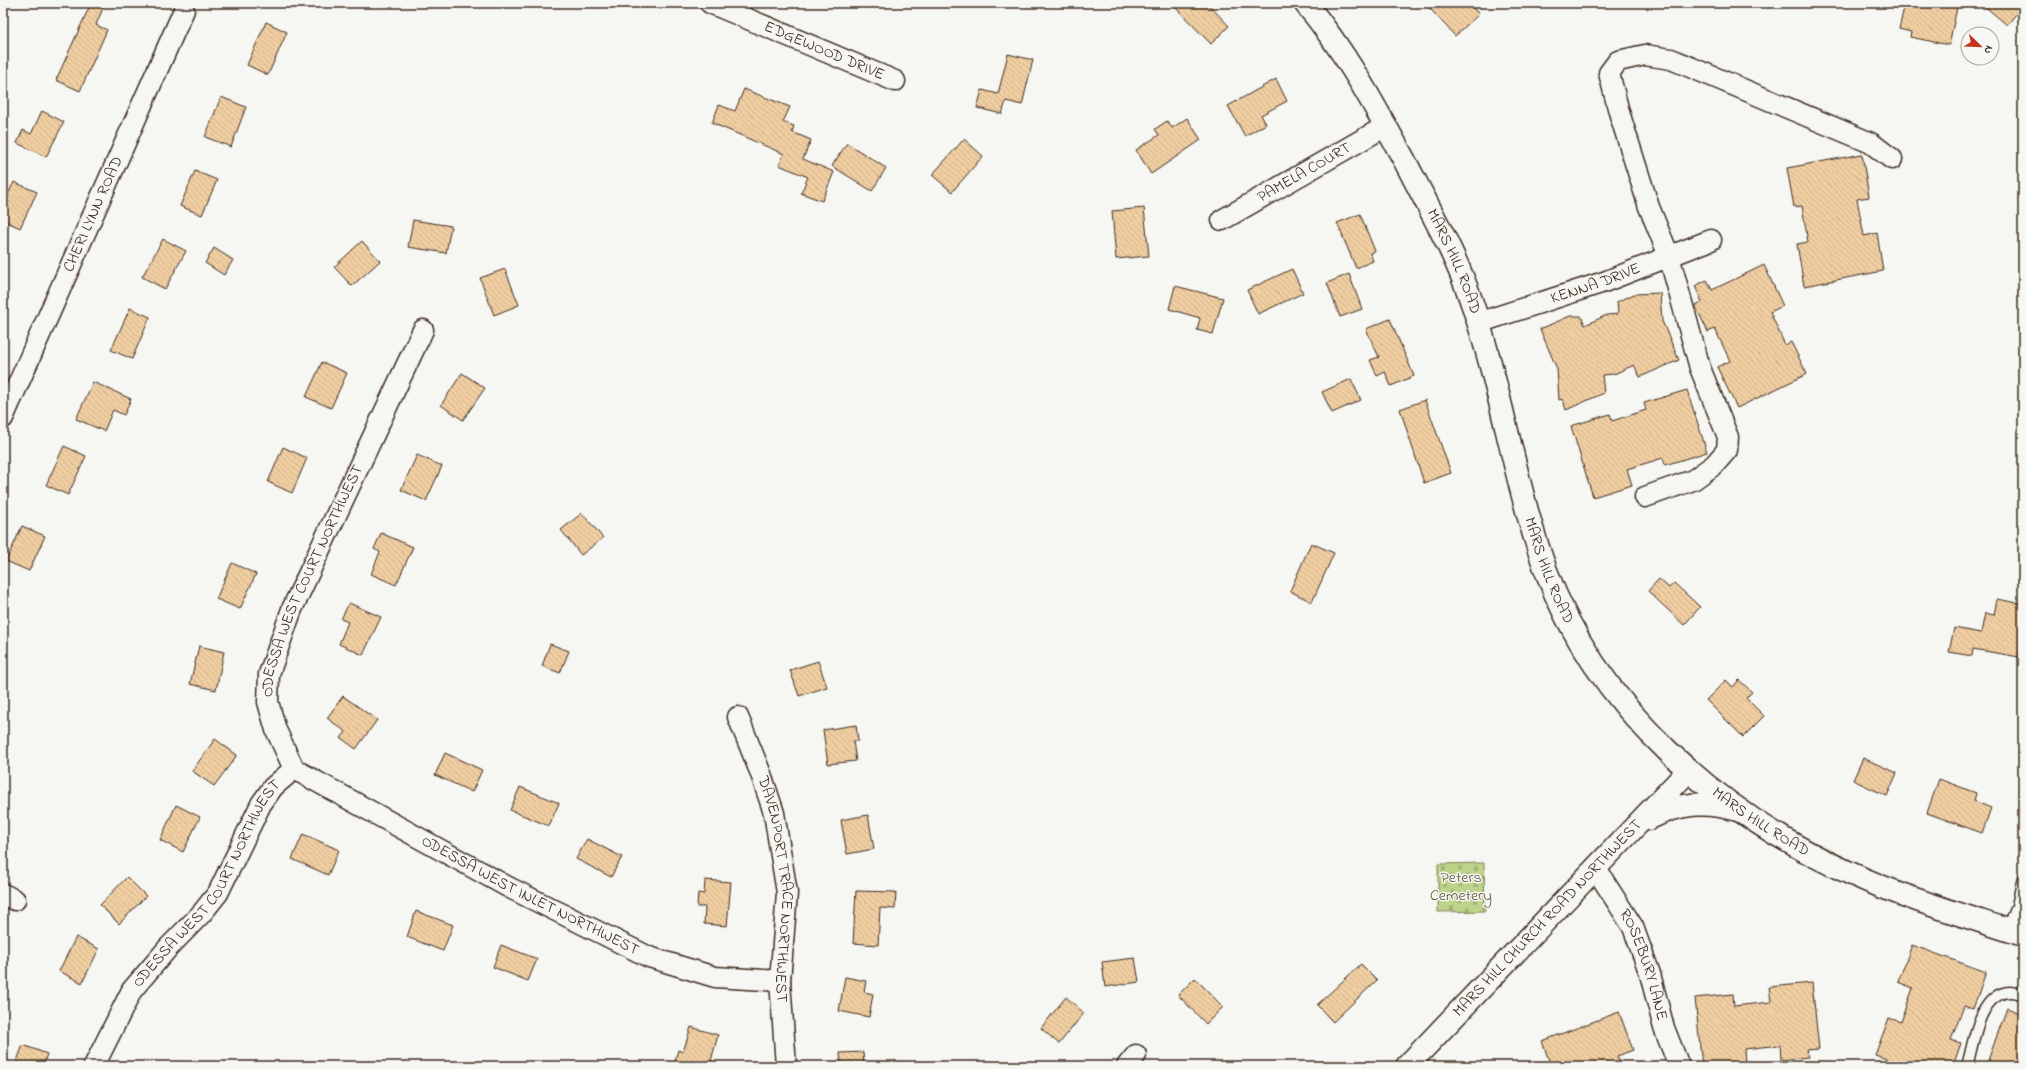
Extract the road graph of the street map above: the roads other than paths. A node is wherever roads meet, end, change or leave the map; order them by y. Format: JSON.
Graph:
{"nodes":[{"id":1,"x":710,"y":3,"type":"edge"},
{"id":2,"x":1305,"y":3,"type":"edge"},
{"id":3,"x":184,"y":10,"type":"dead end"},
{"id":4,"x":895,"y":81,"type":"dead end"},
{"id":5,"x":1386,"y":126,"type":"junction"},
{"id":6,"x":1892,"y":159,"type":"dead end"},
{"id":7,"x":1222,"y":220,"type":"dead end"},
{"id":8,"x":1711,"y":240,"type":"dead end"},
{"id":9,"x":1669,"y":256,"type":"junction"},
{"id":10,"x":1478,"y":323,"type":"junction"},
{"id":11,"x":423,"y":330,"type":"dead end"},
{"id":12,"x":3,"y":418,"type":"edge"},
{"id":13,"x":1645,"y":497,"type":"dead end"},
{"id":14,"x":738,"y":717,"type":"dead end"},
{"id":15,"x":294,"y":769,"type":"junction"},
{"id":16,"x":1689,"y":770,"type":"junction"},
{"id":17,"x":1739,"y":810,"type":"junction"},
{"id":18,"x":1638,"y":824,"type":"junction"},
{"id":19,"x":1596,"y":869,"type":"junction"},
{"id":20,"x":2023,"y":877,"type":"edge"},
{"id":21,"x":2015,"y":933,"type":"edge"},
{"id":22,"x":780,"y":981,"type":"junction"},
{"id":23,"x":2023,"y":995,"type":"edge"},
{"id":24,"x":94,"y":1066,"type":"edge"},
{"id":25,"x":786,"y":1066,"type":"edge"},
{"id":26,"x":1407,"y":1066,"type":"edge"},
{"id":27,"x":1679,"y":1066,"type":"edge"},
{"id":28,"x":1967,"y":1066,"type":"edge"}],
"edges":[{"from":1,"to":4,"type":"street","name":"EDGEWOOD DRIVE"},
{"from":2,"to":5,"type":"main road","name":"MARS HILL ROAD"},
{"from":3,"to":12,"type":"street","name":"CHERI LYNN ROAD"},
{"from":5,"to":7,"type":"street","name":"PAMELA COURT"},
{"from":5,"to":10,"type":"main road","name":"MARS HILL ROAD"},
{"from":6,"to":9,"type":"street"},
{"from":8,"to":9,"type":"street","name":"KENNA DRIVE"},
{"from":9,"to":10,"type":"street","name":"KENNA DRIVE"},
{"from":9,"to":13,"type":"street"},
{"from":10,"to":16,"type":"main road","name":"MARS HILL ROAD"},
{"from":11,"to":15,"type":"street","name":"ODESSA WEST COURT NORTHWEST"},
{"from":14,"to":22,"type":"street","name":"DAVENPORT TRACE NORTHWEST"},
{"from":15,"to":22,"type":"street","name":"ODESSA WEST INLET NORTHWEST"},
{"from":15,"to":24,"type":"street","name":"ODESSA WEST COURT NORTHWEST"},
{"from":16,"to":17,"type":"main road","name":"MARS HILL ROAD"},
{"from":16,"to":18,"type":"main road","name":"MARS HILL CHURCH ROAD NORTHWEST"},
{"from":17,"to":18,"type":"main road"},
{"from":17,"to":21,"type":"main road","name":"MARS HILL ROAD"},
{"from":18,"to":19,"type":"main road","name":"MARS HILL CHURCH ROAD NORTHWEST"},
{"from":19,"to":26,"type":"main road","name":"MARS HILL CHURCH ROAD NORTHWEST"},
{"from":19,"to":27,"type":"street","name":"ROSEBURY LANE"},
{"from":20,"to":21,"type":"lane"},
{"from":22,"to":25,"type":"street","name":"DAVENPORT TRACE NORTHWEST"},
{"from":23,"to":28,"type":"lane"}]}
